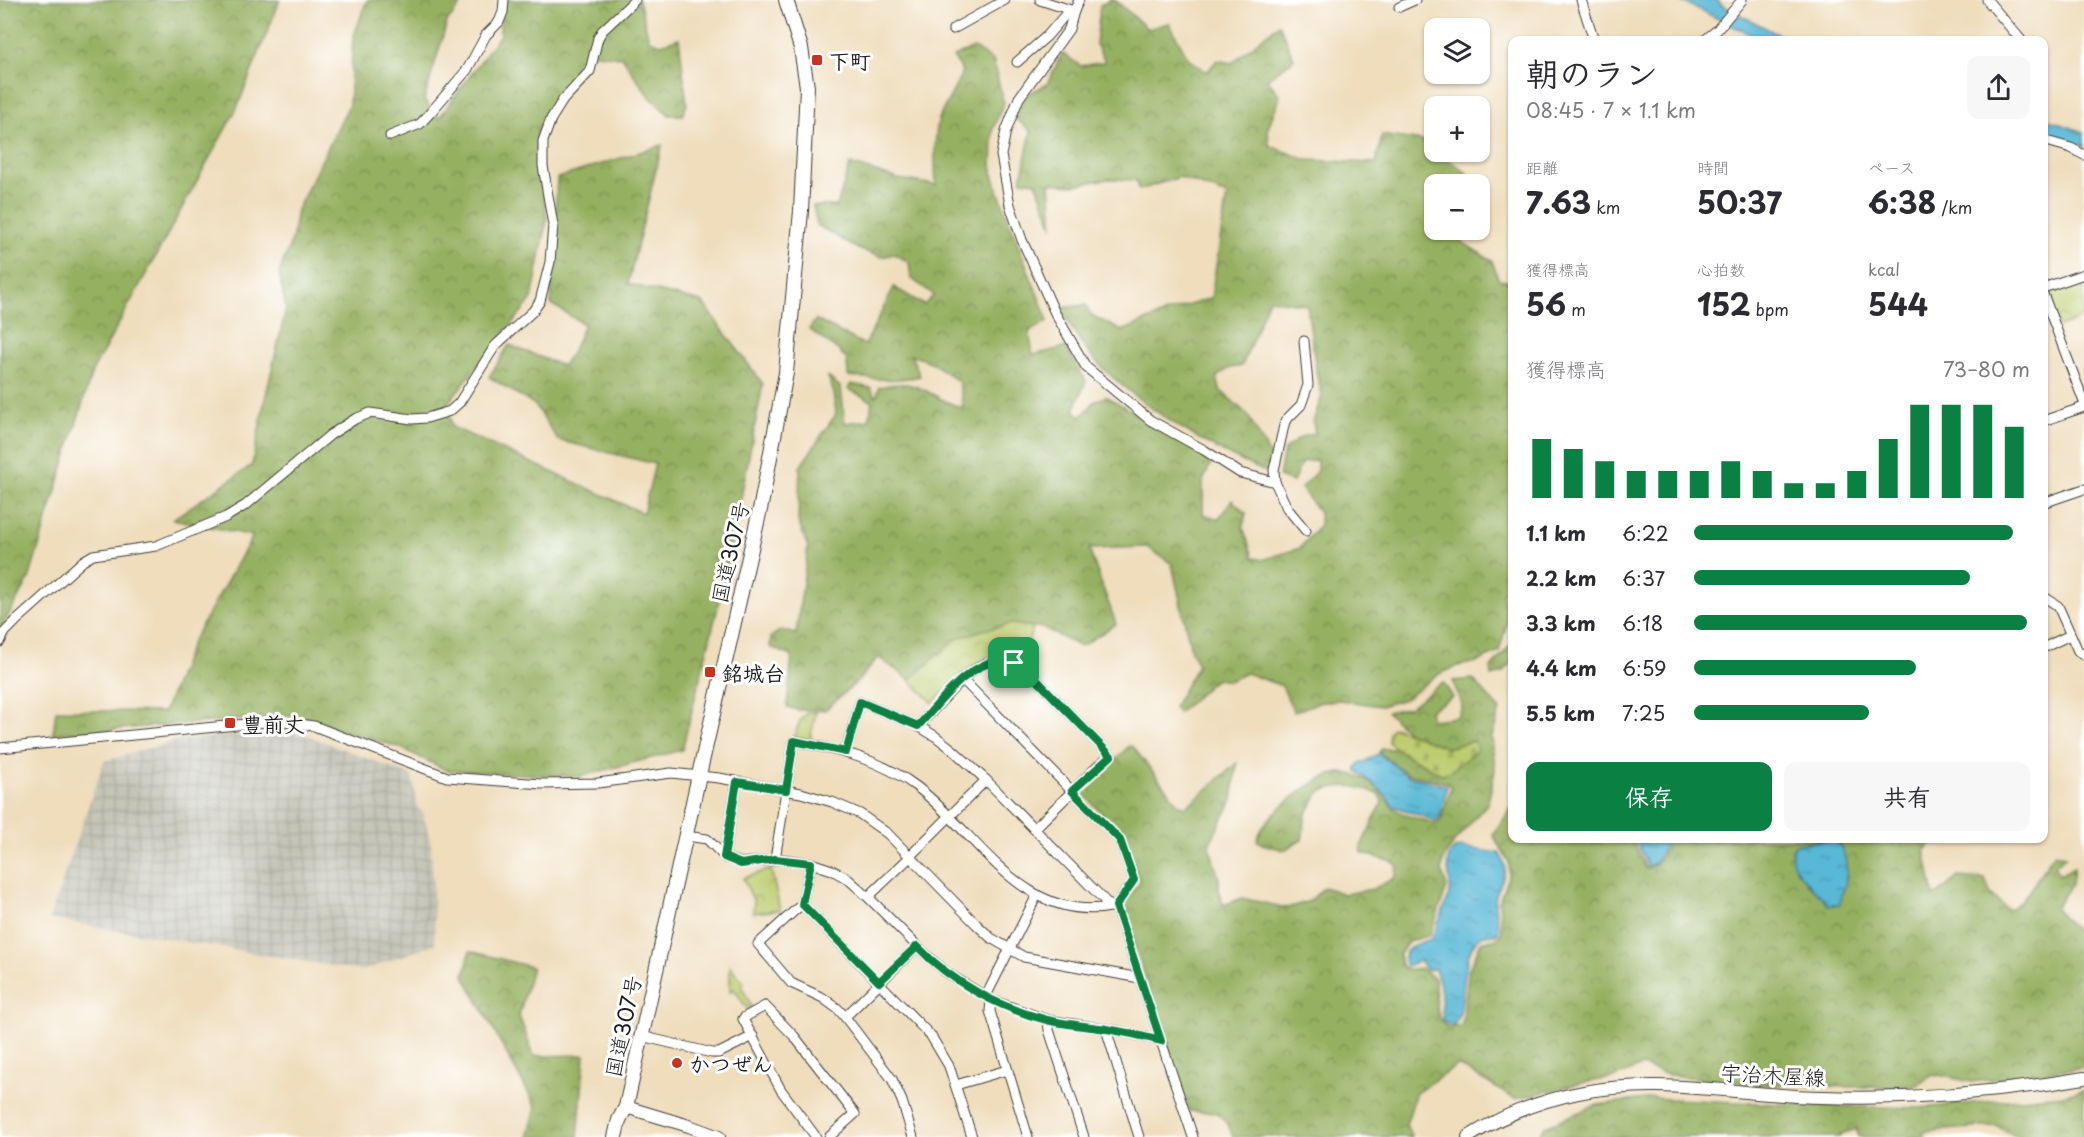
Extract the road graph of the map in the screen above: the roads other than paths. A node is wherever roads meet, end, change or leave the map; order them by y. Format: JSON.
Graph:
{"nodes":[{"id":1,"x":504,"y":0,"type":"edge"},
{"id":2,"x":635,"y":0,"type":"edge"},
{"id":3,"x":786,"y":0,"type":"edge"},
{"id":4,"x":1005,"y":0,"type":"edge"},
{"id":5,"x":1040,"y":0,"type":"edge"},
{"id":6,"x":1079,"y":0,"type":"edge"},
{"id":7,"x":1415,"y":0,"type":"edge"},
{"id":8,"x":1581,"y":0,"type":"edge"},
{"id":9,"x":1987,"y":0,"type":"edge"},
{"id":10,"x":1740,"y":2,"type":"edge"},
{"id":11,"x":1399,"y":7,"type":"dead end"},
{"id":12,"x":1074,"y":11,"type":"junction"},
{"id":13,"x":953,"y":29,"type":"dead end"},
{"id":14,"x":1593,"y":36,"type":"edge"},
{"id":15,"x":1710,"y":36,"type":"edge"},
{"id":16,"x":2018,"y":36,"type":"edge"},
{"id":17,"x":1017,"y":62,"type":"dead end"},
{"id":18,"x":390,"y":136,"type":"dead end"},
{"id":19,"x":2048,"y":141,"type":"edge"},
{"id":20,"x":2083,"y":154,"type":"edge"},
{"id":21,"x":2084,"y":274,"type":"edge"},
{"id":22,"x":2048,"y":286,"type":"edge"},
{"id":23,"x":2048,"y":307,"type":"edge"},
{"id":24,"x":1304,"y":341,"type":"dead end"},
{"id":25,"x":2084,"y":402,"type":"edge"},
{"id":26,"x":2084,"y":407,"type":"edge"},
{"id":27,"x":2048,"y":419,"type":"edge"},
{"id":28,"x":1275,"y":482,"type":"junction"},
{"id":29,"x":2084,"y":489,"type":"edge"},
{"id":30,"x":2048,"y":501,"type":"edge"},
{"id":31,"x":1306,"y":531,"type":"dead end"},
{"id":32,"x":2048,"y":599,"type":"edge"},
{"id":33,"x":2070,"y":635,"type":"junction"},
{"id":34,"x":0,"y":642,"type":"edge"},
{"id":35,"x":2048,"y":646,"type":"edge"},
{"id":36,"x":2084,"y":655,"type":"edge"},
{"id":37,"x":962,"y":680,"type":"junction"},
{"id":38,"x":918,"y":726,"type":"junction"},
{"id":39,"x":0,"y":748,"type":"edge"},
{"id":40,"x":846,"y":752,"type":"junction"},
{"id":41,"x":699,"y":776,"type":"junction"},
{"id":42,"x":986,"y":780,"type":"junction"},
{"id":43,"x":737,"y":782,"type":"junction"},
{"id":44,"x":786,"y":790,"type":"junction"},
{"id":45,"x":1072,"y":791,"type":"junction"},
{"id":46,"x":950,"y":816,"type":"junction"},
{"id":47,"x":1034,"y":829,"type":"junction"},
{"id":48,"x":686,"y":836,"type":"junction"},
{"id":49,"x":724,"y":857,"type":"junction"},
{"id":50,"x":910,"y":857,"type":"junction"},
{"id":51,"x":775,"y":859,"type":"junction"},
{"id":52,"x":811,"y":863,"type":"junction"},
{"id":53,"x":1037,"y":896,"type":"junction"},
{"id":54,"x":868,"y":897,"type":"junction"},
{"id":55,"x":802,"y":904,"type":"junction"},
{"id":56,"x":1113,"y":906,"type":"junction"},
{"id":57,"x":917,"y":946,"type":"junction"},
{"id":58,"x":1010,"y":950,"type":"junction"},
{"id":59,"x":1140,"y":978,"type":"junction"},
{"id":60,"x":879,"y":982,"type":"junction"},
{"id":61,"x":988,"y":998,"type":"junction"},
{"id":62,"x":844,"y":1017,"type":"junction"},
{"id":63,"x":1048,"y":1020,"type":"junction"},
{"id":64,"x":1106,"y":1029,"type":"junction"},
{"id":65,"x":641,"y":1036,"type":"junction"},
{"id":66,"x":753,"y":1036,"type":"junction"},
{"id":67,"x":1161,"y":1041,"type":"junction"},
{"id":68,"x":1007,"y":1070,"type":"junction"},
{"id":69,"x":2084,"y":1078,"type":"edge"},
{"id":70,"x":956,"y":1085,"type":"junction"},
{"id":71,"x":626,"y":1107,"type":"junction"},
{"id":72,"x":615,"y":1137,"type":"edge"},
{"id":73,"x":623,"y":1137,"type":"edge"},
{"id":74,"x":718,"y":1137,"type":"edge"},
{"id":75,"x":816,"y":1137,"type":"edge"},
{"id":76,"x":829,"y":1137,"type":"edge"},
{"id":77,"x":913,"y":1137,"type":"edge"},
{"id":78,"x":972,"y":1137,"type":"edge"},
{"id":79,"x":1028,"y":1137,"type":"edge"},
{"id":80,"x":1084,"y":1137,"type":"edge"},
{"id":81,"x":1139,"y":1137,"type":"edge"},
{"id":82,"x":1193,"y":1137,"type":"edge"},
{"id":83,"x":1468,"y":1137,"type":"edge"}],
"edges":[{"from":1,"to":18,"type":"street"},
{"from":2,"to":34,"type":"street"},
{"from":3,"to":41,"type":"highway","name":"国道307号"},
{"from":4,"to":13,"type":"street"},
{"from":5,"to":12,"type":"street"},
{"from":6,"to":12,"type":"street"},
{"from":7,"to":11,"type":"street"},
{"from":8,"to":14,"type":"street"},
{"from":9,"to":16,"type":"street"},
{"from":10,"to":15,"type":"street"},
{"from":12,"to":17,"type":"street"},
{"from":12,"to":28,"type":"street"},
{"from":19,"to":20,"type":"street"},
{"from":21,"to":22,"type":"street"},
{"from":23,"to":25,"type":"street"},
{"from":24,"to":28,"type":"street"},
{"from":26,"to":27,"type":"street"},
{"from":28,"to":31,"type":"street"},
{"from":29,"to":30,"type":"street"},
{"from":32,"to":33,"type":"street"},
{"from":33,"to":35,"type":"street"},
{"from":33,"to":36,"type":"street"},
{"from":37,"to":38,"type":"street"},
{"from":37,"to":45,"type":"street"},
{"from":37,"to":45,"type":"street"},
{"from":38,"to":40,"type":"street"},
{"from":38,"to":42,"type":"street"},
{"from":39,"to":41,"type":"street"},
{"from":40,"to":44,"type":"street"},
{"from":40,"to":46,"type":"street"},
{"from":41,"to":43,"type":"street"},
{"from":41,"to":48,"type":"highway","name":"国道307号"},
{"from":42,"to":46,"type":"street"},
{"from":42,"to":47,"type":"street"},
{"from":43,"to":44,"type":"street"},
{"from":43,"to":49,"type":"street"},
{"from":44,"to":50,"type":"street"},
{"from":44,"to":51,"type":"street"},
{"from":45,"to":47,"type":"street"},
{"from":45,"to":56,"type":"street"},
{"from":46,"to":50,"type":"street"},
{"from":46,"to":53,"type":"street"},
{"from":47,"to":56,"type":"street"},
{"from":48,"to":49,"type":"street"},
{"from":48,"to":65,"type":"highway","name":"国道307号"},
{"from":49,"to":51,"type":"street"},
{"from":50,"to":54,"type":"street"},
{"from":50,"to":58,"type":"street"},
{"from":51,"to":52,"type":"street"},
{"from":52,"to":54,"type":"street"},
{"from":52,"to":55,"type":"street"},
{"from":53,"to":56,"type":"street"},
{"from":53,"to":58,"type":"street"},
{"from":54,"to":57,"type":"street"},
{"from":55,"to":60,"type":"street"},
{"from":55,"to":62,"type":"street"},
{"from":56,"to":59,"type":"street"},
{"from":57,"to":60,"type":"street"},
{"from":57,"to":61,"type":"street"},
{"from":58,"to":59,"type":"street"},
{"from":58,"to":61,"type":"street"},
{"from":59,"to":67,"type":"street"},
{"from":60,"to":62,"type":"street"},
{"from":60,"to":70,"type":"street"},
{"from":61,"to":63,"type":"street"},
{"from":61,"to":68,"type":"street"},
{"from":62,"to":77,"type":"street"},
{"from":63,"to":64,"type":"street"},
{"from":63,"to":80,"type":"street"},
{"from":64,"to":67,"type":"street"},
{"from":64,"to":81,"type":"street"},
{"from":65,"to":66,"type":"street"},
{"from":65,"to":71,"type":"highway","name":"国道307号"},
{"from":66,"to":75,"type":"street"},
{"from":66,"to":76,"type":"street"},
{"from":67,"to":82,"type":"street"},
{"from":68,"to":70,"type":"street"},
{"from":68,"to":79,"type":"street"},
{"from":69,"to":83,"type":"main road","name":"宇治木屋線"},
{"from":70,"to":78,"type":"street"},
{"from":71,"to":72,"type":"highway","name":"国道307号"},
{"from":71,"to":73,"type":"highway","name":"国道307号"},
{"from":71,"to":74,"type":"main road"}]}
